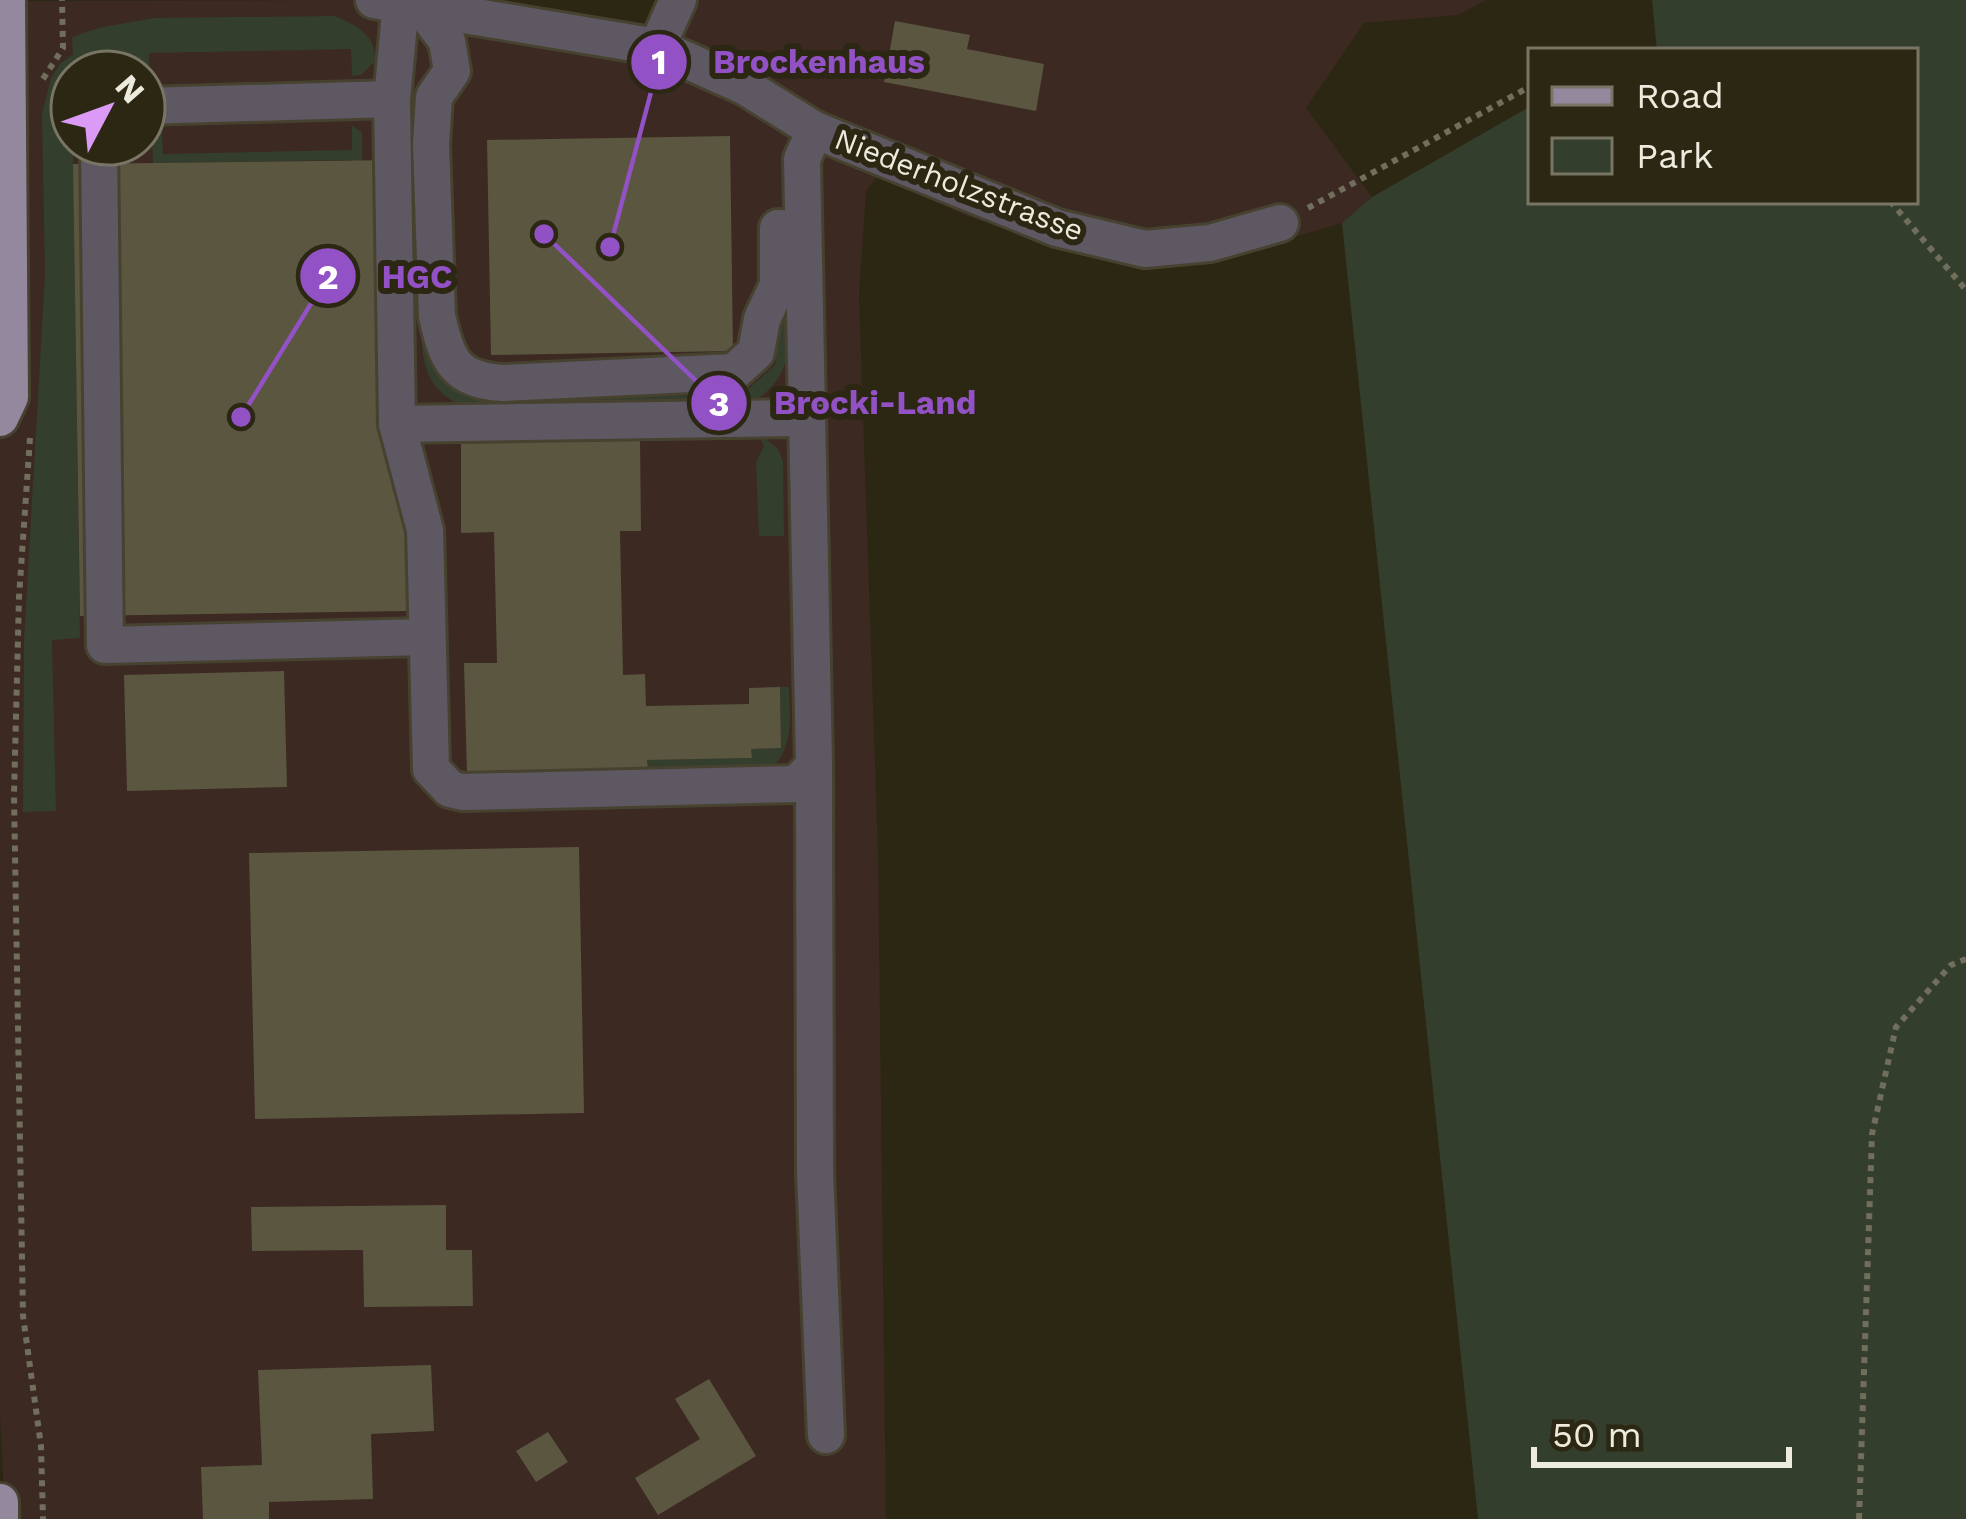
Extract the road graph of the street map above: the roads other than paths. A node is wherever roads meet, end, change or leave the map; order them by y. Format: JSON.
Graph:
{"nodes":[{"id":1,"x":5,"y":0,"type":"edge"},
{"id":2,"x":18,"y":0,"type":"edge"},
{"id":3,"x":678,"y":0,"type":"edge"},
{"id":4,"x":398,"y":3,"type":"edge"},
{"id":5,"x":657,"y":47,"type":"junction"},
{"id":6,"x":392,"y":99,"type":"junction"},
{"id":7,"x":168,"y":105,"type":"edge"},
{"id":8,"x":815,"y":130,"type":"junction"},
{"id":9,"x":99,"y":168,"type":"edge"},
{"id":10,"x":1280,"y":223,"type":"road end"},
{"id":11,"x":803,"y":229,"type":"junction"},
{"id":12,"x":804,"y":418,"type":"junction"},
{"id":13,"x":397,"y":424,"type":"junction"},
{"id":14,"x":15,"y":426,"type":"edge"},
{"id":15,"x":425,"y":637,"type":"junction"},
{"id":16,"x":814,"y":766,"type":"junction"},
{"id":17,"x":826,"y":1435,"type":"dead end"},
{"id":18,"x":0,"y":1502,"type":"edge"},
{"id":19,"x":0,"y":1519,"type":"edge"}],
"edges":[{"from":1,"to":2,"type":"street"},
{"from":1,"to":14,"type":"main road"},
{"from":3,"to":5,"type":"street"},
{"from":4,"to":5,"type":"street","name":"Niederholzstrasse"},
{"from":4,"to":6,"type":"street"},
{"from":4,"to":11,"type":"street"},
{"from":5,"to":8,"type":"street","name":"Niederholzstrasse"},
{"from":6,"to":7,"type":"street"},
{"from":6,"to":13,"type":"street"},
{"from":8,"to":10,"type":"street","name":"Niederholzstrasse"},
{"from":8,"to":11,"type":"street"},
{"from":9,"to":15,"type":"street"},
{"from":11,"to":12,"type":"street"},
{"from":12,"to":13,"type":"street"},
{"from":12,"to":16,"type":"street"},
{"from":13,"to":15,"type":"street"},
{"from":15,"to":16,"type":"street"},
{"from":16,"to":17,"type":"street"},
{"from":18,"to":19,"type":"main road"}]}
